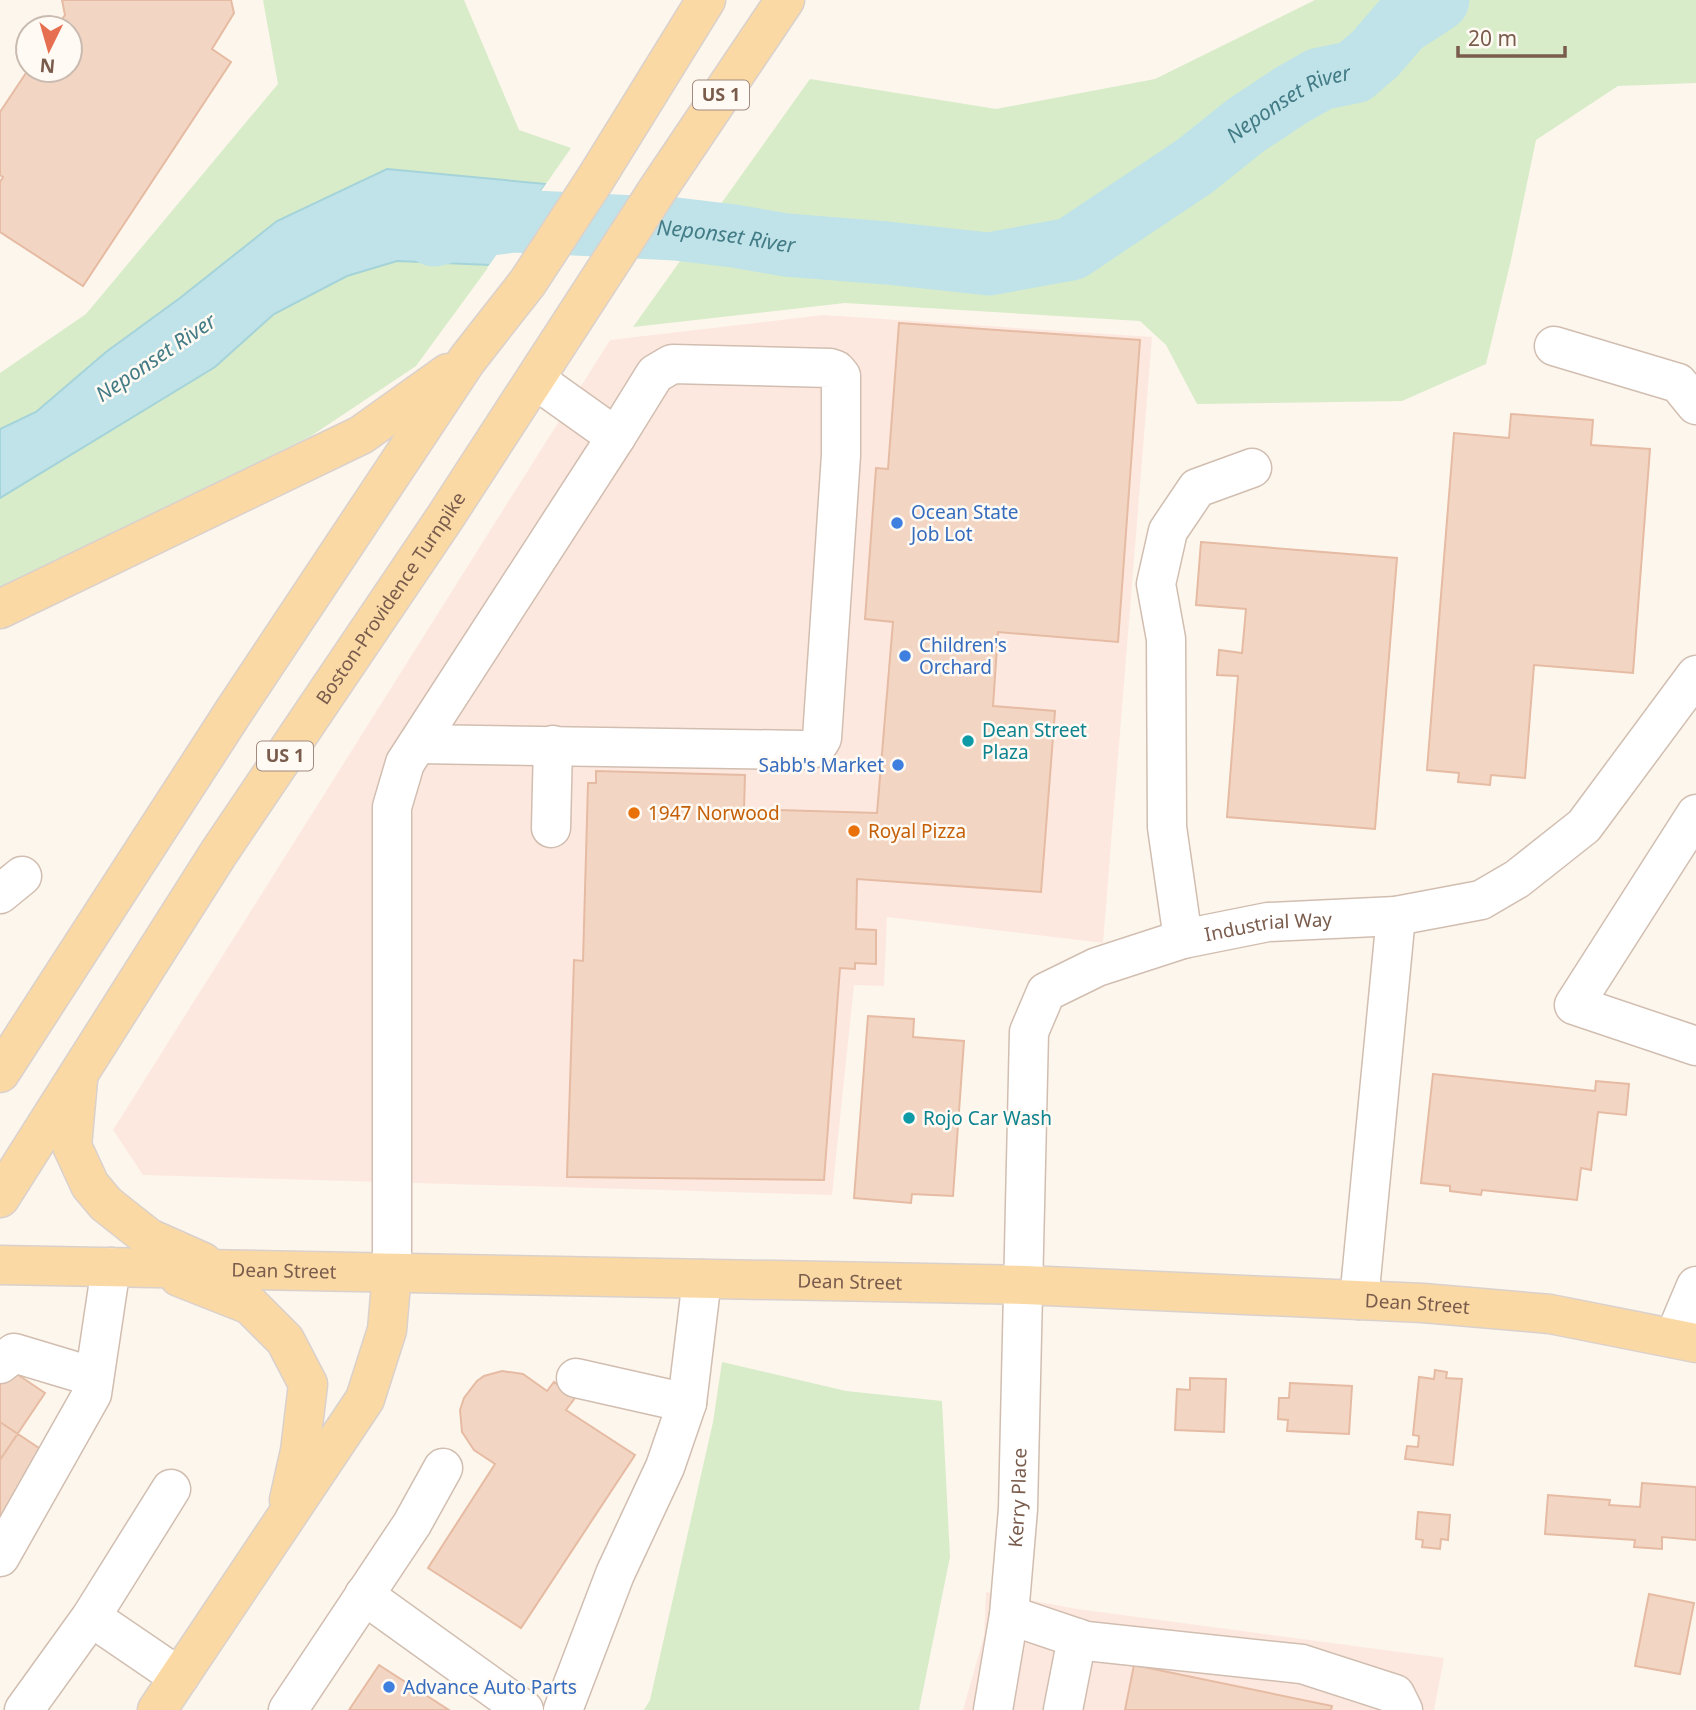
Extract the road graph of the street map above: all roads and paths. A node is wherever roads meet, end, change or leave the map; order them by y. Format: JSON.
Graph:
{"nodes":[{"id":1,"x":706,"y":0,"type":"edge"},
{"id":2,"x":785,"y":0,"type":"edge"},
{"id":3,"x":1553,"y":346,"type":"dead end"},
{"id":4,"x":467,"y":360,"type":"junction"},
{"id":5,"x":536,"y":380,"type":"junction"},
{"id":6,"x":1696,"y":405,"type":"edge"},
{"id":7,"x":616,"y":437,"type":"junction"},
{"id":8,"x":1252,"y":468,"type":"dead end"},
{"id":9,"x":0,"y":609,"type":"edge"},
{"id":10,"x":1696,"y":675,"type":"edge"},
{"id":11,"x":418,"y":744,"type":"junction"},
{"id":12,"x":553,"y":745,"type":"junction"},
{"id":13,"x":1696,"y":814,"type":"edge"},
{"id":14,"x":551,"y":828,"type":"dead end"},
{"id":15,"x":1396,"y":916,"type":"junction"},
{"id":16,"x":1183,"y":939,"type":"junction"},
{"id":17,"x":1696,"y":1046,"type":"edge"},
{"id":18,"x":0,"y":1073,"type":"edge"},
{"id":19,"x":78,"y":1075,"type":"junction"},
{"id":20,"x":0,"y":1198,"type":"edge"},
{"id":21,"x":0,"y":1265,"type":"edge"},
{"id":22,"x":111,"y":1267,"type":"junction"},
{"id":23,"x":158,"y":1268,"type":"junction"},
{"id":24,"x":218,"y":1269,"type":"junction"},
{"id":25,"x":392,"y":1273,"type":"junction"},
{"id":26,"x":702,"y":1279,"type":"junction"},
{"id":27,"x":1025,"y":1285,"type":"junction"},
{"id":28,"x":1696,"y":1286,"type":"edge"},
{"id":29,"x":1359,"y":1300,"type":"junction"},
{"id":30,"x":1685,"y":1340,"type":"edge"},
{"id":31,"x":0,"y":1364,"type":"edge"},
{"id":32,"x":94,"y":1377,"type":"junction"},
{"id":33,"x":576,"y":1378,"type":"dead end"},
{"id":34,"x":687,"y":1403,"type":"junction"},
{"id":35,"x":443,"y":1468,"type":"dead end"},
{"id":36,"x":171,"y":1489,"type":"dead end"},
{"id":37,"x":283,"y":1523,"type":"junction"},
{"id":38,"x":0,"y":1557,"type":"edge"},
{"id":39,"x":364,"y":1595,"type":"junction"},
{"id":40,"x":1009,"y":1615,"type":"junction"},
{"id":41,"x":92,"y":1617,"type":"junction"},
{"id":42,"x":1077,"y":1638,"type":"junction"},
{"id":43,"x":179,"y":1677,"type":"junction"},
{"id":44,"x":24,"y":1710,"type":"edge"},
{"id":45,"x":157,"y":1710,"type":"edge"},
{"id":46,"x":288,"y":1710,"type":"edge"},
{"id":47,"x":524,"y":1710,"type":"edge"},
{"id":48,"x":563,"y":1710,"type":"edge"},
{"id":49,"x":993,"y":1710,"type":"edge"},
{"id":50,"x":1063,"y":1710,"type":"edge"},
{"id":51,"x":1403,"y":1710,"type":"edge"}],
"edges":[{"from":1,"to":4,"type":"main road"},
{"from":2,"to":5,"type":"main road","name":"Boston-Providence Turnpike","number":"US 1"},
{"from":3,"to":6,"type":"street"},
{"from":4,"to":9,"type":"main road"},
{"from":4,"to":18,"type":"main road"},
{"from":5,"to":7,"type":"street"},
{"from":5,"to":19,"type":"main road","name":"Boston-Providence Turnpike","number":"US 1"},
{"from":7,"to":11,"type":"street"},
{"from":7,"to":12,"type":"street"},
{"from":8,"to":16,"type":"street"},
{"from":10,"to":15,"type":"street","name":"Industrial Way"},
{"from":11,"to":12,"type":"street"},
{"from":11,"to":25,"type":"street"},
{"from":12,"to":14,"type":"street"},
{"from":13,"to":17,"type":"street"},
{"from":15,"to":16,"type":"street","name":"Industrial Way"},
{"from":15,"to":29,"type":"street"},
{"from":16,"to":27,"type":"street","name":"Industrial Way"},
{"from":19,"to":20,"type":"main road","name":"Boston-Providence Turnpike","number":"US 1"},
{"from":19,"to":24,"type":"main road"},
{"from":21,"to":22,"type":"main road","name":"Dean Street"},
{"from":22,"to":23,"type":"main road","name":"Dean Street"},
{"from":22,"to":32,"type":"street"},
{"from":23,"to":24,"type":"main road","name":"Dean Street"},
{"from":23,"to":37,"type":"main road"},
{"from":24,"to":25,"type":"main road","name":"Dean Street"},
{"from":25,"to":26,"type":"main road","name":"Dean Street"},
{"from":25,"to":37,"type":"main road"},
{"from":26,"to":27,"type":"main road","name":"Dean Street"},
{"from":26,"to":34,"type":"street"},
{"from":27,"to":29,"type":"main road","name":"Dean Street"},
{"from":27,"to":40,"type":"street","name":"Kerry Place"},
{"from":28,"to":30,"type":"street"},
{"from":29,"to":30,"type":"main road","name":"Dean Street"},
{"from":31,"to":32,"type":"street"},
{"from":32,"to":38,"type":"street"},
{"from":33,"to":34,"type":"street"},
{"from":34,"to":48,"type":"street"},
{"from":35,"to":39,"type":"street"},
{"from":36,"to":41,"type":"street"},
{"from":37,"to":43,"type":"main road"},
{"from":39,"to":46,"type":"street"},
{"from":39,"to":47,"type":"street"},
{"from":40,"to":42,"type":"street"},
{"from":40,"to":49,"type":"street","name":"Kerry Place"},
{"from":41,"to":43,"type":"street"},
{"from":41,"to":44,"type":"street"},
{"from":42,"to":50,"type":"street"},
{"from":42,"to":51,"type":"street"},
{"from":43,"to":45,"type":"main road"}]}
